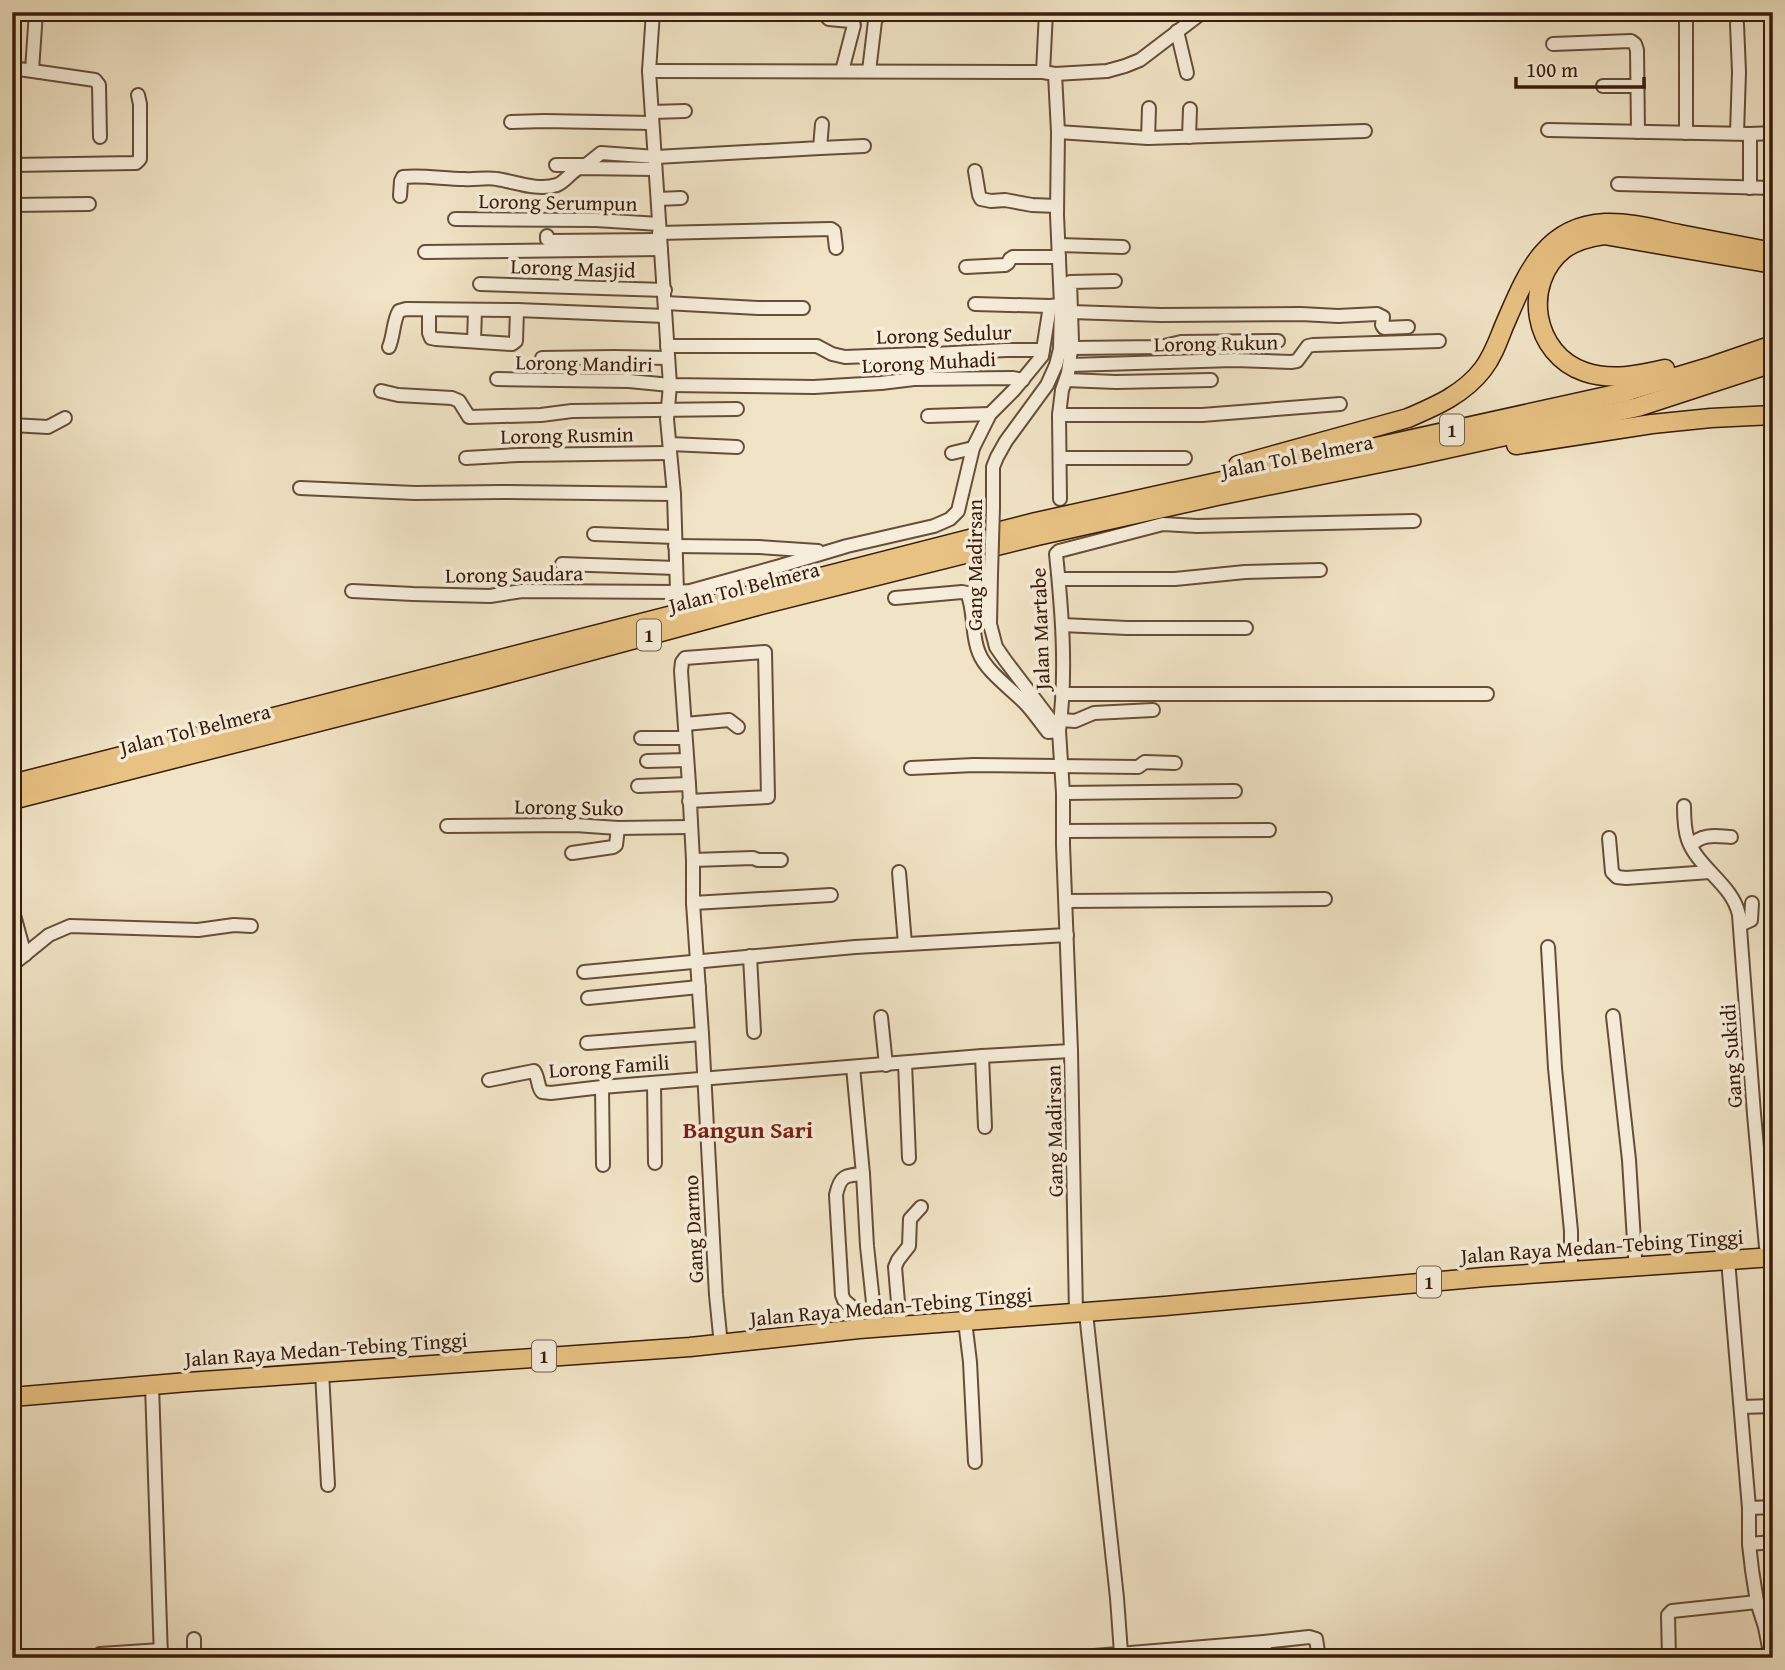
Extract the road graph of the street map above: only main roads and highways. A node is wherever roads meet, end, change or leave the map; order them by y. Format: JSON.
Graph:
{"nodes":[{"id":1,"x":1773,"y":252,"type":"edge"},
{"id":2,"x":1773,"y":264,"type":"edge"},
{"id":3,"x":1773,"y":344,"type":"edge"},
{"id":4,"x":1773,"y":363,"type":"edge"},
{"id":5,"x":1773,"y":415,"type":"edge"},
{"id":6,"x":1410,"y":457,"type":"junction"},
{"id":7,"x":1128,"y":500,"type":"junction"},
{"id":8,"x":12,"y":784,"type":"edge"},
{"id":9,"x":12,"y":800,"type":"edge"},
{"id":10,"x":1771,"y":1250,"type":"edge"},
{"id":11,"x":1079,"y":1310,"type":"junction"},
{"id":12,"x":900,"y":1322,"type":"junction"},
{"id":13,"x":12,"y":1387,"type":"edge"},
{"id":14,"x":12,"y":1397,"type":"edge"}],
"edges":[{"from":1,"to":7,"type":"highway"},
{"from":2,"to":3,"type":"highway"},
{"from":3,"to":7,"type":"highway","number":"1"},
{"from":4,"to":6,"type":"highway","number":"1"},
{"from":5,"to":6,"type":"highway"},
{"from":6,"to":9,"type":"highway","name":"Jalan Tol Belmera","number":"1"},
{"from":7,"to":8,"type":"highway","name":"Jalan Tol Belmera","number":"1"},
{"from":10,"to":11,"type":"highway","name":"Jalan Raya Medan-Tebing Tinggi","number":"1"},
{"from":10,"to":11,"type":"highway","name":"Jalan Raya Medan-Tebing Tinggi","number":"1"},
{"from":11,"to":12,"type":"highway","name":"Jalan Raya Medan-Tebing Tinggi","number":"1"},
{"from":11,"to":12,"type":"highway","name":"Jalan Raya Medan-Tebing Tinggi","number":"1"},
{"from":12,"to":13,"type":"highway","name":"Jalan Raya Medan-Tebing Tinggi","number":"1"},
{"from":12,"to":14,"type":"highway","name":"Jalan Raya Medan-Tebing Tinggi","number":"1"}]}
